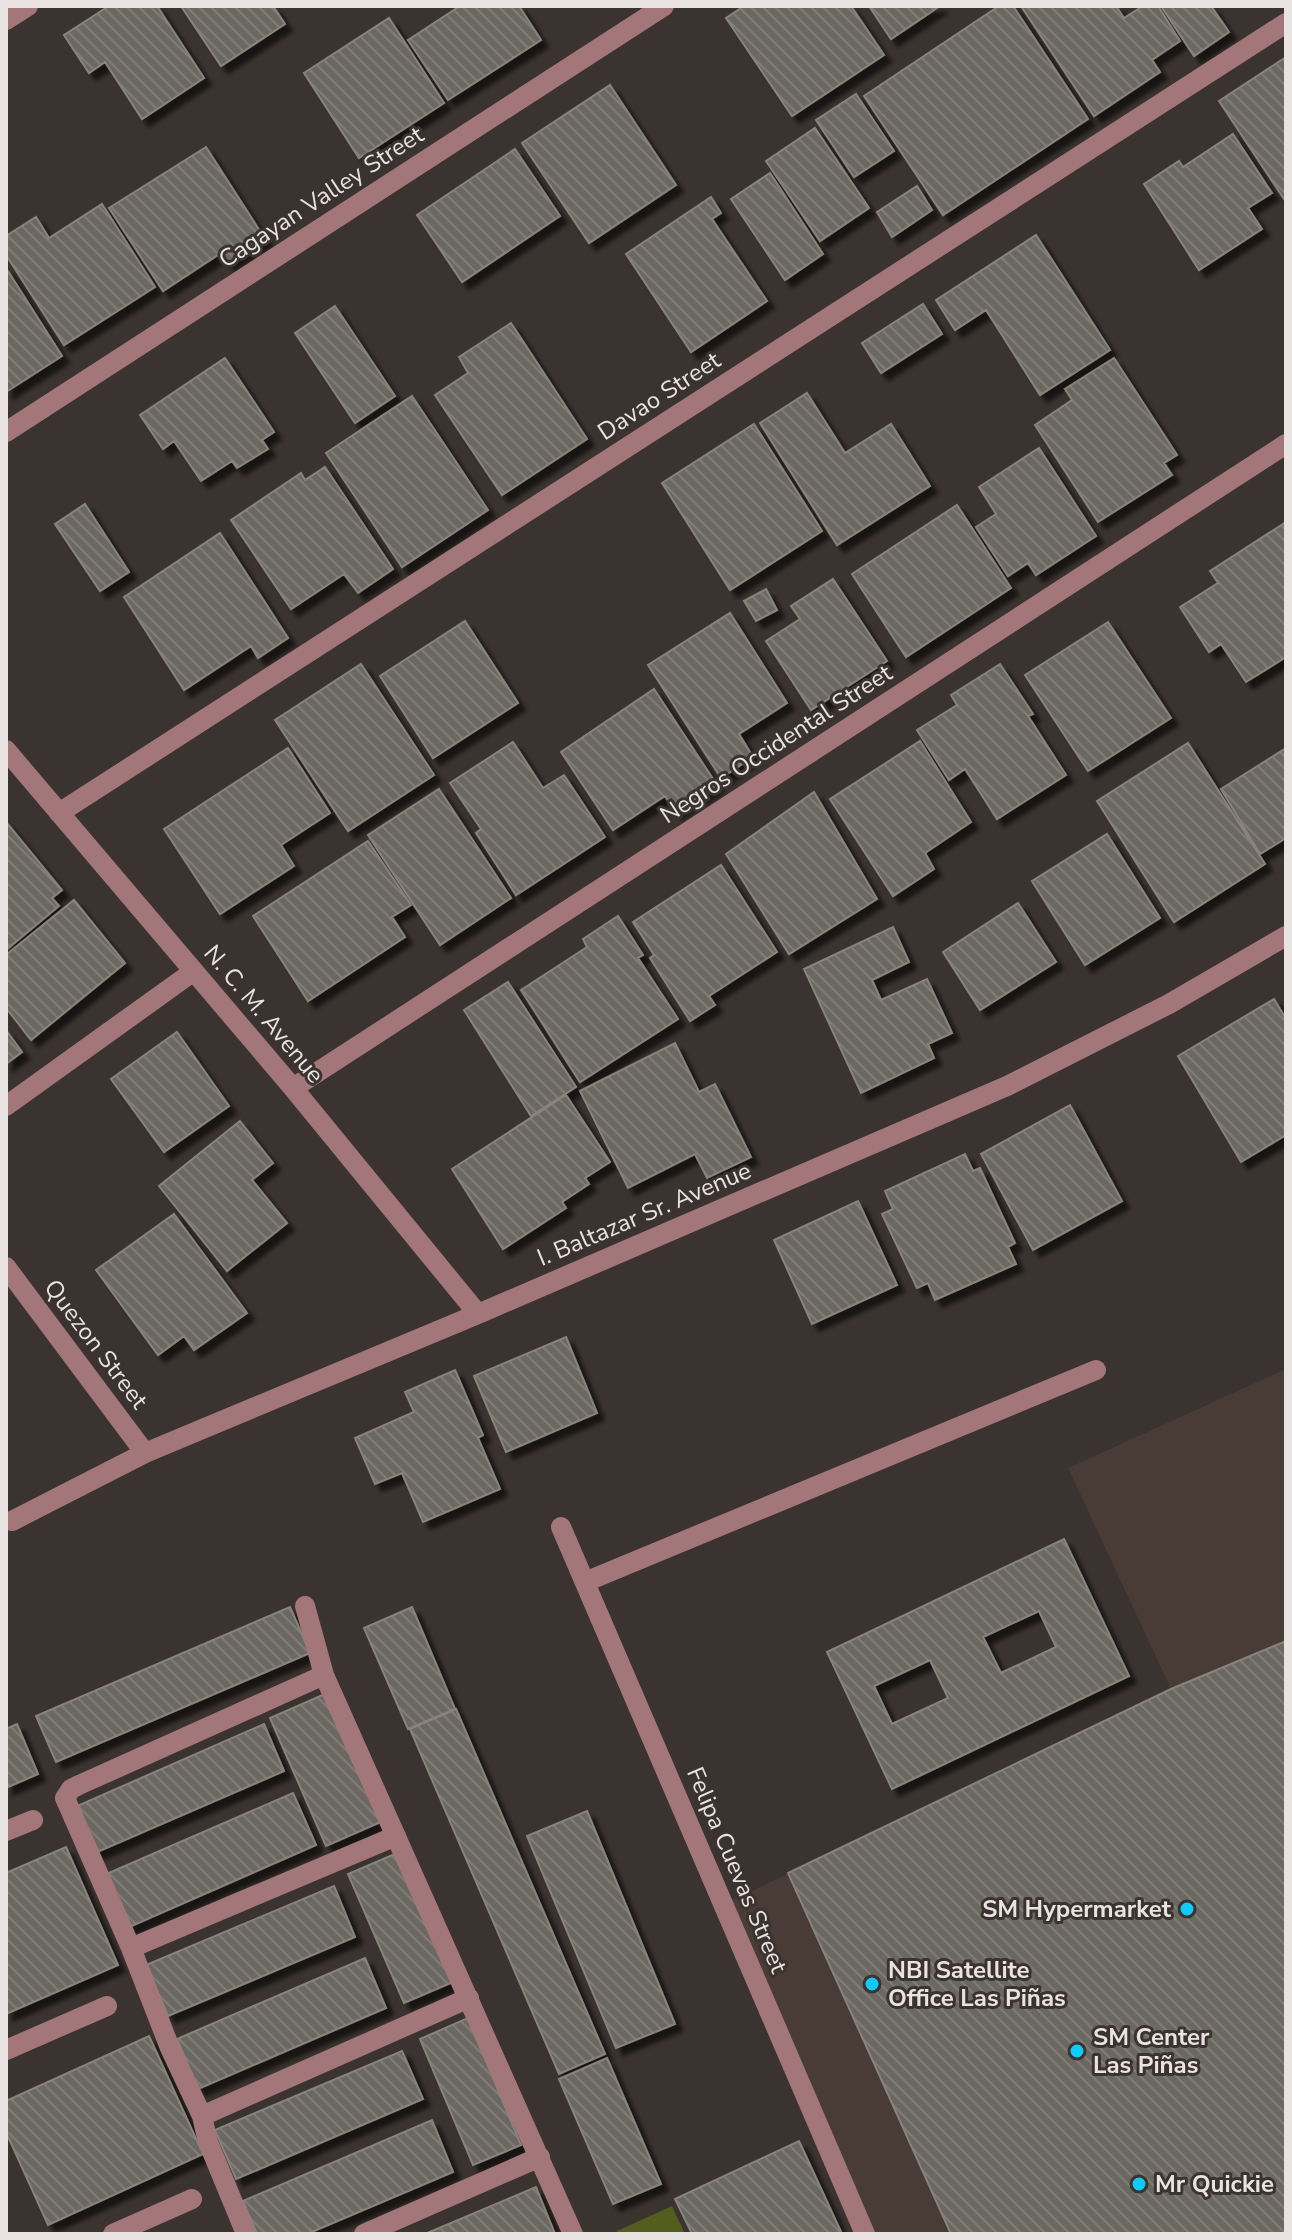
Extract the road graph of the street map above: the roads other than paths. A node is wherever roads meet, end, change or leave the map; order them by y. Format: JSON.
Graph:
{"nodes":[{"id":1,"x":28,"y":6,"type":"edge"},
{"id":2,"x":664,"y":6,"type":"edge"},
{"id":3,"x":6,"y":20,"type":"edge"},
{"id":4,"x":1286,"y":23,"type":"edge"},
{"id":5,"x":6,"y":432,"type":"edge"},
{"id":6,"x":1286,"y":444,"type":"edge"},
{"id":7,"x":6,"y":750,"type":"edge"},
{"id":8,"x":59,"y":813,"type":"junction"},
{"id":9,"x":1286,"y":936,"type":"edge"},
{"id":10,"x":194,"y":971,"type":"junction"},
{"id":11,"x":293,"y":1088,"type":"junction"},
{"id":12,"x":6,"y":1106,"type":"edge"},
{"id":13,"x":6,"y":1267,"type":"edge"},
{"id":14,"x":478,"y":1314,"type":"junction"},
{"id":15,"x":1096,"y":1370,"type":"dead end"},
{"id":16,"x":145,"y":1453,"type":"junction"},
{"id":17,"x":12,"y":1521,"type":"dead end"},
{"id":18,"x":561,"y":1527,"type":"dead end"},
{"id":19,"x":585,"y":1582,"type":"junction"},
{"id":20,"x":305,"y":1606,"type":"dead end"},
{"id":21,"x":324,"y":1675,"type":"junction"},
{"id":22,"x":33,"y":1820,"type":"dead end"},
{"id":23,"x":6,"y":1831,"type":"edge"},
{"id":24,"x":396,"y":1836,"type":"junction"},
{"id":25,"x":131,"y":1948,"type":"junction"},
{"id":26,"x":469,"y":1998,"type":"junction"},
{"id":27,"x":107,"y":2006,"type":"dead end"},
{"id":28,"x":6,"y":2050,"type":"edge"},
{"id":29,"x":202,"y":2116,"type":"junction"},
{"id":30,"x":540,"y":2157,"type":"junction"},
{"id":31,"x":192,"y":2199,"type":"dead end"},
{"id":32,"x":113,"y":2234,"type":"edge"},
{"id":33,"x":246,"y":2234,"type":"edge"},
{"id":34,"x":364,"y":2234,"type":"edge"},
{"id":35,"x":573,"y":2234,"type":"edge"},
{"id":36,"x":865,"y":2234,"type":"edge"}],
"edges":[{"from":1,"to":3,"type":"street"},
{"from":2,"to":5,"type":"street","name":"Cagayan Valley Street"},
{"from":4,"to":8,"type":"street","name":"Davao Street"},
{"from":6,"to":11,"type":"street","name":"Negros Occidental Street"},
{"from":7,"to":8,"type":"street","name":"N. C. M. Avenue"},
{"from":8,"to":10,"type":"street","name":"N. C. M. Avenue"},
{"from":9,"to":14,"type":"street","name":"I. Baltazar Sr. Avenue"},
{"from":10,"to":11,"type":"street","name":"N. C. M. Avenue"},
{"from":10,"to":12,"type":"street"},
{"from":11,"to":14,"type":"street","name":"N. C. M. Avenue"},
{"from":13,"to":16,"type":"street","name":"Quezon Street"},
{"from":14,"to":16,"type":"street","name":"I. Baltazar Sr. Avenue"},
{"from":15,"to":19,"type":"street"},
{"from":16,"to":17,"type":"street","name":"I. Baltazar Sr. Avenue"},
{"from":18,"to":19,"type":"street","name":"Felipa Cuevas Street"},
{"from":19,"to":36,"type":"street","name":"Felipa Cuevas Street"},
{"from":20,"to":21,"type":"street"},
{"from":21,"to":24,"type":"street"},
{"from":21,"to":25,"type":"street"},
{"from":22,"to":23,"type":"street"},
{"from":24,"to":25,"type":"street"},
{"from":24,"to":26,"type":"street"},
{"from":25,"to":29,"type":"street"},
{"from":26,"to":29,"type":"street"},
{"from":26,"to":30,"type":"street"},
{"from":27,"to":28,"type":"street"},
{"from":29,"to":33,"type":"street"},
{"from":30,"to":34,"type":"street"},
{"from":30,"to":35,"type":"street"},
{"from":31,"to":32,"type":"street"}]}
